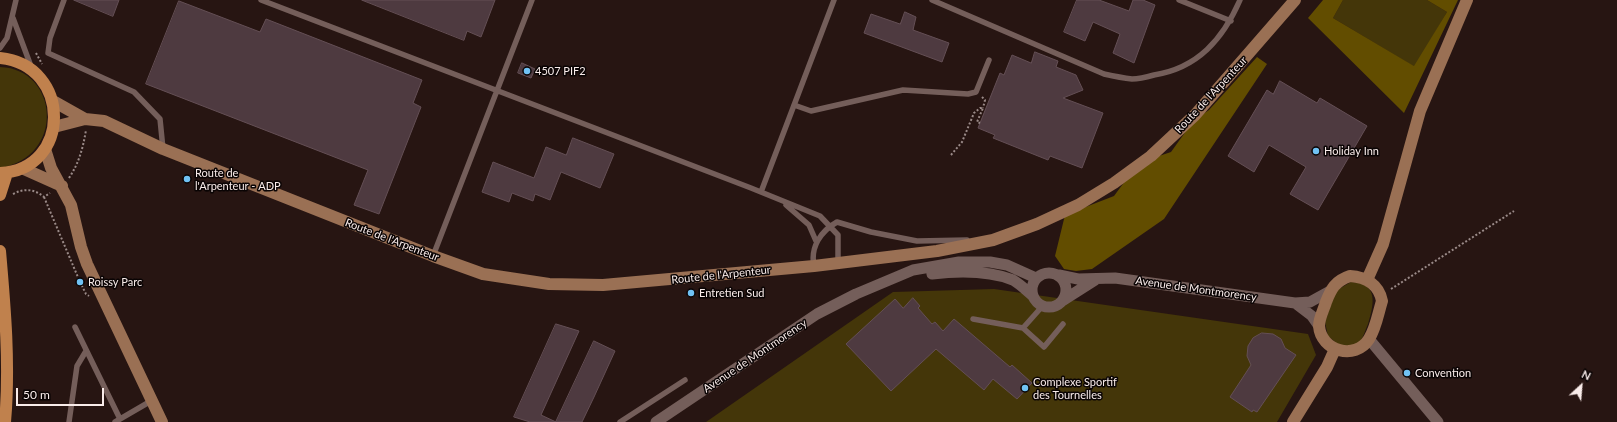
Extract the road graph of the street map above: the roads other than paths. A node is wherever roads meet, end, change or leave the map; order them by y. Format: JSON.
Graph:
{"nodes":[{"id":1,"x":16,"y":0,"type":"edge"},
{"id":2,"x":64,"y":0,"type":"edge"},
{"id":3,"x":262,"y":0,"type":"edge"},
{"id":4,"x":532,"y":0,"type":"edge"},
{"id":5,"x":834,"y":0,"type":"edge"},
{"id":6,"x":932,"y":0,"type":"edge"},
{"id":7,"x":1179,"y":0,"type":"edge"},
{"id":8,"x":1240,"y":0,"type":"edge"},
{"id":9,"x":1295,"y":0,"type":"edge"},
{"id":10,"x":1467,"y":0,"type":"edge"},
{"id":11,"x":13,"y":18,"type":"junction"},
{"id":12,"x":1231,"y":21,"type":"junction"},
{"id":13,"x":0,"y":48,"type":"edge"},
{"id":14,"x":0,"y":58,"type":"edge"},
{"id":15,"x":989,"y":60,"type":"dead end"},
{"id":16,"x":33,"y":72,"type":"junction"},
{"id":17,"x":497,"y":92,"type":"junction"},
{"id":18,"x":53,"y":101,"type":"junction"},
{"id":19,"x":794,"y":105,"type":"junction"},
{"id":20,"x":85,"y":119,"type":"junction"},
{"id":21,"x":54,"y":127,"type":"junction"},
{"id":22,"x":45,"y":149,"type":"junction"},
{"id":23,"x":163,"y":149,"type":"junction"},
{"id":24,"x":24,"y":169,"type":"junction"},
{"id":25,"x":4,"y":173,"type":"edge"},
{"id":26,"x":62,"y":186,"type":"junction"},
{"id":27,"x":761,"y":192,"type":"junction"},
{"id":28,"x":0,"y":195,"type":"edge"},
{"id":29,"x":783,"y":202,"type":"junction"},
{"id":30,"x":830,"y":226,"type":"junction"},
{"id":31,"x":993,"y":240,"type":"junction"},
{"id":32,"x":816,"y":242,"type":"junction"},
{"id":33,"x":0,"y":251,"type":"edge"},
{"id":34,"x":433,"y":256,"type":"junction"},
{"id":35,"x":838,"y":263,"type":"junction"},
{"id":36,"x":814,"y":266,"type":"junction"},
{"id":37,"x":1058,"y":275,"type":"junction"},
{"id":38,"x":1036,"y":278,"type":"junction"},
{"id":39,"x":1098,"y":278,"type":"junction"},
{"id":40,"x":1367,"y":280,"type":"junction"},
{"id":41,"x":1330,"y":291,"type":"junction"},
{"id":42,"x":856,"y":294,"type":"junction"},
{"id":43,"x":1033,"y":296,"type":"junction"},
{"id":44,"x":1062,"y":301,"type":"junction"},
{"id":45,"x":1295,"y":303,"type":"junction"},
{"id":46,"x":1041,"y":304,"type":"junction"},
{"id":47,"x":973,"y":319,"type":"dead end"},
{"id":48,"x":1063,"y":324,"type":"dead end"},
{"id":49,"x":1319,"y":326,"type":"junction"},
{"id":50,"x":75,"y":327,"type":"dead end"},
{"id":51,"x":1024,"y":328,"type":"junction"},
{"id":52,"x":1369,"y":339,"type":"junction"},
{"id":53,"x":1336,"y":349,"type":"junction"},
{"id":54,"x":86,"y":351,"type":"junction"},
{"id":55,"x":685,"y":380,"type":"dead end"},
{"id":56,"x":151,"y":401,"type":"junction"},
{"id":57,"x":118,"y":421,"type":"edge"},
{"id":58,"x":5,"y":422,"type":"edge"},
{"id":59,"x":69,"y":422,"type":"edge"},
{"id":60,"x":162,"y":422,"type":"edge"},
{"id":61,"x":620,"y":422,"type":"edge"},
{"id":62,"x":656,"y":422,"type":"edge"},
{"id":63,"x":1293,"y":422,"type":"edge"},
{"id":64,"x":1438,"y":422,"type":"edge"}],
"edges":[{"from":1,"to":11,"type":"lane"},
{"from":2,"to":23,"type":"lane"},
{"from":3,"to":17,"type":"lane"},
{"from":4,"to":17,"type":"lane"},
{"from":5,"to":19,"type":"lane"},
{"from":6,"to":12,"type":"lane"},
{"from":7,"to":12,"type":"lane"},
{"from":8,"to":12,"type":"lane"},
{"from":9,"to":31,"type":"main road","name":"Route de l'Arpenteur"},
{"from":10,"to":40,"type":"main road"},
{"from":11,"to":13,"type":"lane"},
{"from":11,"to":16,"type":"lane"},
{"from":14,"to":16,"type":"main road"},
{"from":15,"to":19,"type":"lane"},
{"from":16,"to":18,"type":"main road"},
{"from":17,"to":27,"type":"lane"},
{"from":17,"to":34,"type":"lane"},
{"from":18,"to":20,"type":"main road","name":"Route de l'Arpenteur"},
{"from":18,"to":21,"type":"main road"},
{"from":19,"to":27,"type":"lane"},
{"from":20,"to":21,"type":"main road","name":"Route de l'Arpenteur"},
{"from":20,"to":23,"type":"main road","name":"Route de l'Arpenteur"},
{"from":21,"to":22,"type":"main road"},
{"from":22,"to":24,"type":"main road"},
{"from":22,"to":26,"type":"main road"},
{"from":23,"to":34,"type":"main road","name":"Route de l'Arpenteur"},
{"from":24,"to":25,"type":"main road"},
{"from":24,"to":26,"type":"main road"},
{"from":25,"to":28,"type":"main road"},
{"from":26,"to":56,"type":"main road"},
{"from":27,"to":29,"type":"lane"},
{"from":29,"to":30,"type":"lane"},
{"from":29,"to":32,"type":"lane"},
{"from":30,"to":31,"type":"lane"},
{"from":30,"to":32,"type":"lane"},
{"from":30,"to":35,"type":"lane"},
{"from":31,"to":35,"type":"main road","name":"Route de l'Arpenteur"},
{"from":32,"to":36,"type":"lane"},
{"from":33,"to":58,"type":"main road"},
{"from":34,"to":36,"type":"main road","name":"Route de l'Arpenteur"},
{"from":35,"to":36,"type":"main road","name":"Route de l'Arpenteur"},
{"from":37,"to":38,"type":"street"},
{"from":37,"to":39,"type":"street","name":"Avenue de Montmorency"},
{"from":37,"to":44,"type":"street"},
{"from":38,"to":42,"type":"street","name":"Avenue de Montmorency"},
{"from":38,"to":43,"type":"street"},
{"from":39,"to":44,"type":"street"},
{"from":39,"to":45,"type":"street","name":"Avenue de Montmorency"},
{"from":40,"to":41,"type":"main road"},
{"from":40,"to":52,"type":"main road"},
{"from":41,"to":45,"type":"street","name":"Avenue de Montmorency"},
{"from":41,"to":49,"type":"main road"},
{"from":42,"to":43,"type":"street","name":"Avenue de Montmorency"},
{"from":42,"to":62,"type":"street","name":"Avenue de Montmorency"},
{"from":43,"to":46,"type":"street"},
{"from":44,"to":46,"type":"street"},
{"from":45,"to":49,"type":"street","name":"Avenue de Montmorency"},
{"from":46,"to":51,"type":"lane"},
{"from":47,"to":51,"type":"lane"},
{"from":48,"to":51,"type":"lane"},
{"from":49,"to":53,"type":"main road"},
{"from":50,"to":54,"type":"lane"},
{"from":52,"to":53,"type":"main road"},
{"from":52,"to":64,"type":"street"},
{"from":53,"to":63,"type":"main road"},
{"from":54,"to":57,"type":"lane"},
{"from":54,"to":59,"type":"lane"},
{"from":55,"to":61,"type":"lane"},
{"from":56,"to":57,"type":"lane"},
{"from":56,"to":60,"type":"main road"}]}
